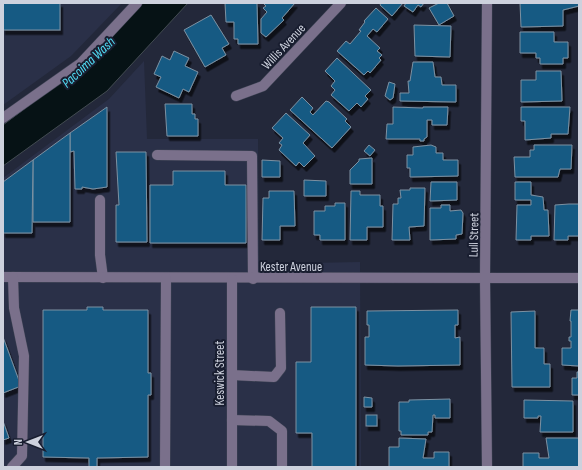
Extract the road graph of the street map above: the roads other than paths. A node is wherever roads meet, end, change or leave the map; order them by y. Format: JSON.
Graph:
{"nodes":[{"id":1,"x":137,"y":3,"type":"edge"},
{"id":2,"x":341,"y":3,"type":"edge"},
{"id":3,"x":487,"y":3,"type":"edge"},
{"id":4,"x":236,"y":96,"type":"dead end"},
{"id":5,"x":3,"y":118,"type":"edge"},
{"id":6,"x":157,"y":155,"type":"dead end"},
{"id":7,"x":100,"y":200,"type":"dead end"},
{"id":8,"x":8,"y":277,"type":"edge"},
{"id":9,"x":103,"y":278,"type":"junction"},
{"id":10,"x":166,"y":278,"type":"junction"},
{"id":11,"x":485,"y":278,"type":"junction"},
{"id":12,"x":579,"y":278,"type":"edge"},
{"id":13,"x":232,"y":279,"type":"junction"},
{"id":14,"x":253,"y":279,"type":"junction"},
{"id":15,"x":280,"y":313,"type":"dead end"},
{"id":16,"x":232,"y":375,"type":"junction"},
{"id":17,"x":232,"y":420,"type":"junction"},
{"id":18,"x":12,"y":467,"type":"edge"},
{"id":19,"x":165,"y":467,"type":"edge"},
{"id":20,"x":232,"y":467,"type":"edge"},
{"id":21,"x":282,"y":467,"type":"edge"},
{"id":22,"x":487,"y":467,"type":"edge"}],
"edges":[{"from":1,"to":5,"type":"street"},
{"from":2,"to":4,"type":"street","name":"Willis Avenue"},
{"from":3,"to":11,"type":"street","name":"Lull Street"},
{"from":6,"to":14,"type":"street"},
{"from":7,"to":9,"type":"street"},
{"from":8,"to":9,"type":"street","name":"Kester Avenue"},
{"from":8,"to":18,"type":"street"},
{"from":9,"to":10,"type":"street","name":"Kester Avenue"},
{"from":10,"to":13,"type":"street","name":"Kester Avenue"},
{"from":10,"to":19,"type":"street"},
{"from":11,"to":12,"type":"street","name":"Kester Avenue"},
{"from":11,"to":14,"type":"street","name":"Kester Avenue"},
{"from":11,"to":22,"type":"street","name":"Lull Street"},
{"from":13,"to":14,"type":"street","name":"Kester Avenue"},
{"from":13,"to":16,"type":"street","name":"Keswick Street"},
{"from":15,"to":16,"type":"street"},
{"from":16,"to":17,"type":"street","name":"Keswick Street"},
{"from":17,"to":20,"type":"street","name":"Keswick Street"},
{"from":17,"to":21,"type":"street"}]}
